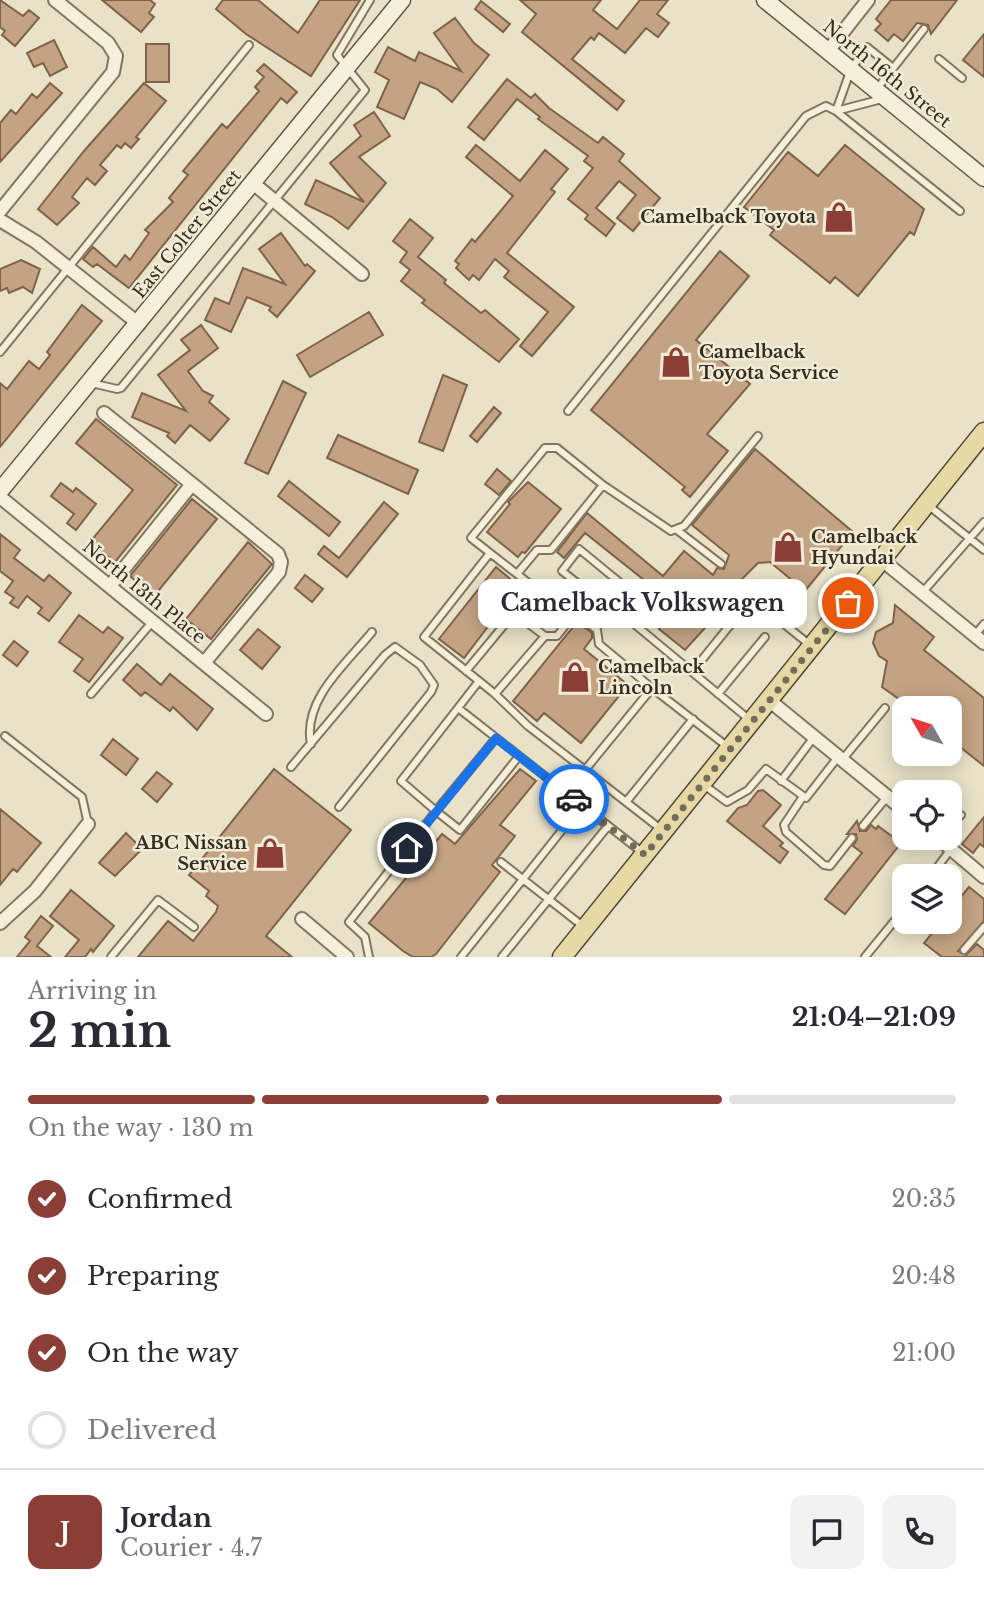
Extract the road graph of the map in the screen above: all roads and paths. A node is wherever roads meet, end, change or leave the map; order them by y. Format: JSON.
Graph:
{"nodes":[{"id":1,"x":55,"y":0,"type":"edge"},
{"id":2,"x":370,"y":0,"type":"edge"},
{"id":3,"x":402,"y":0,"type":"edge"},
{"id":4,"x":765,"y":0,"type":"edge"},
{"id":5,"x":868,"y":0,"type":"edge"},
{"id":6,"x":925,"y":29,"type":"dead end"},
{"id":7,"x":249,"y":45,"type":"dead end"},
{"id":8,"x":828,"y":51,"type":"junction"},
{"id":9,"x":939,"y":59,"type":"dead end"},
{"id":10,"x":347,"y":68,"type":"junction"},
{"id":11,"x":893,"y":68,"type":"junction"},
{"id":12,"x":850,"y":69,"type":"junction"},
{"id":13,"x":962,"y":78,"type":"dead end"},
{"id":14,"x":880,"y":94,"type":"junction"},
{"id":15,"x":836,"y":111,"type":"junction"},
{"id":16,"x":984,"y":178,"type":"edge"},
{"id":17,"x":253,"y":183,"type":"junction"},
{"id":18,"x":274,"y":201,"type":"junction"},
{"id":19,"x":0,"y":211,"type":"edge"},
{"id":20,"x":960,"y":211,"type":"dead end"},
{"id":21,"x":0,"y":220,"type":"edge"},
{"id":22,"x":69,"y":268,"type":"junction"},
{"id":23,"x":362,"y":274,"type":"dead end"},
{"id":24,"x":139,"y":324,"type":"junction"},
{"id":25,"x":0,"y":352,"type":"edge"},
{"id":26,"x":89,"y":382,"type":"junction"},
{"id":27,"x":568,"y":411,"type":"dead end"},
{"id":28,"x":104,"y":413,"type":"dead end"},
{"id":29,"x":984,"y":432,"type":"edge"},
{"id":30,"x":758,"y":436,"type":"dead end"},
{"id":31,"x":192,"y":484,"type":"junction"},
{"id":32,"x":603,"y":485,"type":"junction"},
{"id":33,"x":0,"y":491,"type":"edge"},
{"id":34,"x":0,"y":498,"type":"edge"},
{"id":35,"x":927,"y":504,"type":"junction"},
{"id":36,"x":984,"y":522,"type":"edge"},
{"id":37,"x":677,"y":530,"type":"junction"},
{"id":38,"x":969,"y":539,"type":"junction"},
{"id":39,"x":984,"y":550,"type":"edge"},
{"id":40,"x":490,"y":553,"type":"junction"},
{"id":41,"x":882,"y":559,"type":"junction"},
{"id":42,"x":721,"y":564,"type":"dead end"},
{"id":43,"x":517,"y":574,"type":"junction"},
{"id":44,"x":744,"y":585,"type":"dead end"},
{"id":45,"x":110,"y":586,"type":"junction"},
{"id":46,"x":922,"y":593,"type":"junction"},
{"id":47,"x":752,"y":598,"type":"junction"},
{"id":48,"x":514,"y":613,"type":"junction"},
{"id":49,"x":619,"y":614,"type":"junction"},
{"id":50,"x":153,"y":621,"type":"junction"},
{"id":51,"x":984,"y":624,"type":"edge"},
{"id":52,"x":372,"y":632,"type":"dead end"},
{"id":53,"x":545,"y":636,"type":"junction"},
{"id":54,"x":765,"y":637,"type":"dead end"},
{"id":55,"x":979,"y":639,"type":"edge"},
{"id":56,"x":813,"y":647,"type":"junction"},
{"id":57,"x":204,"y":663,"type":"junction"},
{"id":58,"x":466,"y":671,"type":"junction"},
{"id":59,"x":692,"y":672,"type":"junction"},
{"id":60,"x":479,"y":681,"type":"junction"},
{"id":61,"x":652,"y":688,"type":"junction"},
{"id":62,"x":91,"y":694,"type":"dead end"},
{"id":63,"x":495,"y":694,"type":"junction"},
{"id":64,"x":718,"y":694,"type":"junction"},
{"id":65,"x":770,"y":701,"type":"junction"},
{"id":66,"x":458,"y":708,"type":"junction"},
{"id":67,"x":885,"y":708,"type":"dead end"},
{"id":68,"x":267,"y":714,"type":"dead end"},
{"id":69,"x":693,"y":719,"type":"junction"},
{"id":70,"x":753,"y":722,"type":"junction"},
{"id":71,"x":5,"y":736,"type":"dead end"},
{"id":72,"x":814,"y":737,"type":"junction"},
{"id":73,"x":496,"y":738,"type":"junction"},
{"id":74,"x":311,"y":744,"type":"junction"},
{"id":75,"x":731,"y":749,"type":"junction"},
{"id":76,"x":519,"y":756,"type":"junction"},
{"id":77,"x":840,"y":758,"type":"junction"},
{"id":78,"x":291,"y":767,"type":"dead end"},
{"id":79,"x":585,"y":770,"type":"junction"},
{"id":80,"x":781,"y":781,"type":"junction"},
{"id":81,"x":702,"y":784,"type":"junction"},
{"id":82,"x":887,"y":797,"type":"junction"},
{"id":83,"x":802,"y":798,"type":"junction"},
{"id":84,"x":892,"y":801,"type":"edge"},
{"id":85,"x":626,"y":802,"type":"junction"},
{"id":86,"x":582,"y":805,"type":"junction"},
{"id":87,"x":339,"y":807,"type":"dead end"},
{"id":88,"x":436,"y":811,"type":"junction"},
{"id":89,"x":88,"y":824,"type":"joint"},
{"id":90,"x":863,"y":825,"type":"dead end"},
{"id":91,"x":608,"y":826,"type":"junction"},
{"id":92,"x":664,"y":831,"type":"junction"},
{"id":93,"x":852,"y":838,"type":"dead end"},
{"id":94,"x":952,"y":850,"type":"edge"},
{"id":95,"x":645,"y":855,"type":"junction"},
{"id":96,"x":501,"y":862,"type":"dead end"},
{"id":97,"x":982,"y":871,"type":"edge"},
{"id":98,"x":523,"y":878,"type":"junction"},
{"id":99,"x":550,"y":899,"type":"junction"},
{"id":100,"x":302,"y":919,"type":"dead end"},
{"id":101,"x":0,"y":923,"type":"edge"},
{"id":102,"x":892,"y":924,"type":"edge"},
{"id":103,"x":984,"y":926,"type":"edge"},
{"id":104,"x":194,"y":928,"type":"dead end"},
{"id":105,"x":586,"y":928,"type":"junction"},
{"id":106,"x":964,"y":950,"type":"dead end"},
{"id":107,"x":566,"y":956,"type":"edge"},
{"id":108,"x":111,"y":957,"type":"edge"},
{"id":109,"x":347,"y":957,"type":"edge"},
{"id":110,"x":369,"y":957,"type":"edge"},
{"id":111,"x":461,"y":957,"type":"edge"},
{"id":112,"x":502,"y":957,"type":"edge"},
{"id":113,"x":865,"y":957,"type":"edge"}],
"edges":[{"from":1,"to":19,"type":"street"},
{"from":2,"to":10,"type":"lane"},
{"from":3,"to":10,"type":"street","name":"East Colter Street"},
{"from":4,"to":8,"type":"street","name":"North 16th Street"},
{"from":5,"to":8,"type":"street"},
{"from":6,"to":11,"type":"lane"},
{"from":7,"to":22,"type":"lane"},
{"from":8,"to":12,"type":"street","name":"North 16th Street"},
{"from":9,"to":13,"type":"lane"},
{"from":10,"to":17,"type":"street","name":"East Colter Street"},
{"from":10,"to":18,"type":"lane"},
{"from":11,"to":12,"type":"lane"},
{"from":11,"to":14,"type":"lane"},
{"from":12,"to":14,"type":"street","name":"North 16th Street"},
{"from":12,"to":15,"type":"lane"},
{"from":14,"to":15,"type":"lane"},
{"from":14,"to":16,"type":"street","name":"North 16th Street"},
{"from":15,"to":20,"type":"lane"},
{"from":15,"to":27,"type":"lane"},
{"from":17,"to":18,"type":"street"},
{"from":17,"to":24,"type":"street","name":"East Colter Street"},
{"from":18,"to":23,"type":"street"},
{"from":18,"to":26,"type":"lane"},
{"from":21,"to":22,"type":"street"},
{"from":22,"to":24,"type":"street"},
{"from":22,"to":25,"type":"lane"},
{"from":24,"to":26,"type":"street","name":"East Colter Street"},
{"from":26,"to":33,"type":"street","name":"East Colter Street"},
{"from":28,"to":31,"type":"street"},
{"from":29,"to":35,"type":"main road"},
{"from":30,"to":37,"type":"lane"},
{"from":31,"to":45,"type":"street"},
{"from":31,"to":57,"type":"street"},
{"from":32,"to":37,"type":"lane"},
{"from":32,"to":40,"type":"lane"},
{"from":32,"to":43,"type":"lane"},
{"from":34,"to":45,"type":"street","name":"North 13th Place"},
{"from":35,"to":38,"type":"lane"},
{"from":35,"to":41,"type":"main road"},
{"from":36,"to":38,"type":"lane"},
{"from":37,"to":42,"type":"lane"},
{"from":38,"to":39,"type":"lane"},
{"from":38,"to":46,"type":"lane"},
{"from":40,"to":43,"type":"lane"},
{"from":40,"to":58,"type":"lane"},
{"from":41,"to":46,"type":"street"},
{"from":41,"to":56,"type":"main road"},
{"from":43,"to":48,"type":"lane"},
{"from":44,"to":47,"type":"lane"},
{"from":45,"to":50,"type":"street","name":"North 13th Place"},
{"from":46,"to":55,"type":"street"},
{"from":47,"to":56,"type":"lane"},
{"from":47,"to":59,"type":"lane"},
{"from":48,"to":53,"type":"lane"},
{"from":48,"to":58,"type":"lane"},
{"from":49,"to":49,"type":"lane"},
{"from":49,"to":59,"type":"lane"},
{"from":50,"to":57,"type":"street","name":"North 13th Place"},
{"from":50,"to":62,"type":"lane"},
{"from":51,"to":55,"type":"lane"},
{"from":52,"to":74,"type":"lane"},
{"from":53,"to":61,"type":"lane"},
{"from":53,"to":63,"type":"lane"},
{"from":54,"to":64,"type":"lane"},
{"from":56,"to":65,"type":"main road"},
{"from":57,"to":68,"type":"street","name":"North 13th Place"},
{"from":58,"to":60,"type":"lane"},
{"from":59,"to":64,"type":"lane"},
{"from":60,"to":63,"type":"lane"},
{"from":60,"to":66,"type":"lane"},
{"from":61,"to":69,"type":"lane"},
{"from":61,"to":79,"type":"lane"},
{"from":63,"to":79,"type":"lane"},
{"from":64,"to":70,"type":"lane"},
{"from":65,"to":70,"type":"main road"},
{"from":65,"to":72,"type":"street"},
{"from":66,"to":73,"type":"lane"},
{"from":66,"to":88,"type":"lane"},
{"from":67,"to":77,"type":"lane"},
{"from":69,"to":75,"type":"lane"},
{"from":69,"to":85,"type":"lane"},
{"from":70,"to":75,"type":"main road"},
{"from":71,"to":89,"type":"lane"},
{"from":72,"to":77,"type":"street"},
{"from":72,"to":80,"type":"lane"},
{"from":73,"to":76,"type":"lane"},
{"from":73,"to":88,"type":"lane"},
{"from":74,"to":78,"type":"lane"},
{"from":74,"to":87,"type":"lane"},
{"from":75,"to":81,"type":"main road"},
{"from":76,"to":86,"type":"lane"},
{"from":76,"to":88,"type":"lane"},
{"from":77,"to":82,"type":"street"},
{"from":77,"to":83,"type":"lane"},
{"from":79,"to":85,"type":"lane"},
{"from":80,"to":81,"type":"lane"},
{"from":80,"to":83,"type":"lane"},
{"from":81,"to":92,"type":"main road"},
{"from":82,"to":84,"type":"street"},
{"from":82,"to":90,"type":"lane"},
{"from":83,"to":93,"type":"lane"},
{"from":85,"to":92,"type":"lane"},
{"from":86,"to":91,"type":"lane"},
{"from":86,"to":98,"type":"lane"},
{"from":88,"to":110,"type":"lane"},
{"from":89,"to":101,"type":"street"},
{"from":91,"to":95,"type":"lane"},
{"from":91,"to":99,"type":"lane"},
{"from":92,"to":95,"type":"main road"},
{"from":94,"to":97,"type":"street"},
{"from":95,"to":105,"type":"main road"},
{"from":96,"to":98,"type":"lane"},
{"from":98,"to":99,"type":"lane"},
{"from":98,"to":111,"type":"lane"},
{"from":99,"to":105,"type":"lane"},
{"from":99,"to":112,"type":"lane"},
{"from":100,"to":109,"type":"street"},
{"from":102,"to":113,"type":"lane"},
{"from":103,"to":106,"type":"lane"},
{"from":104,"to":108,"type":"lane"},
{"from":105,"to":107,"type":"main road"}]}
